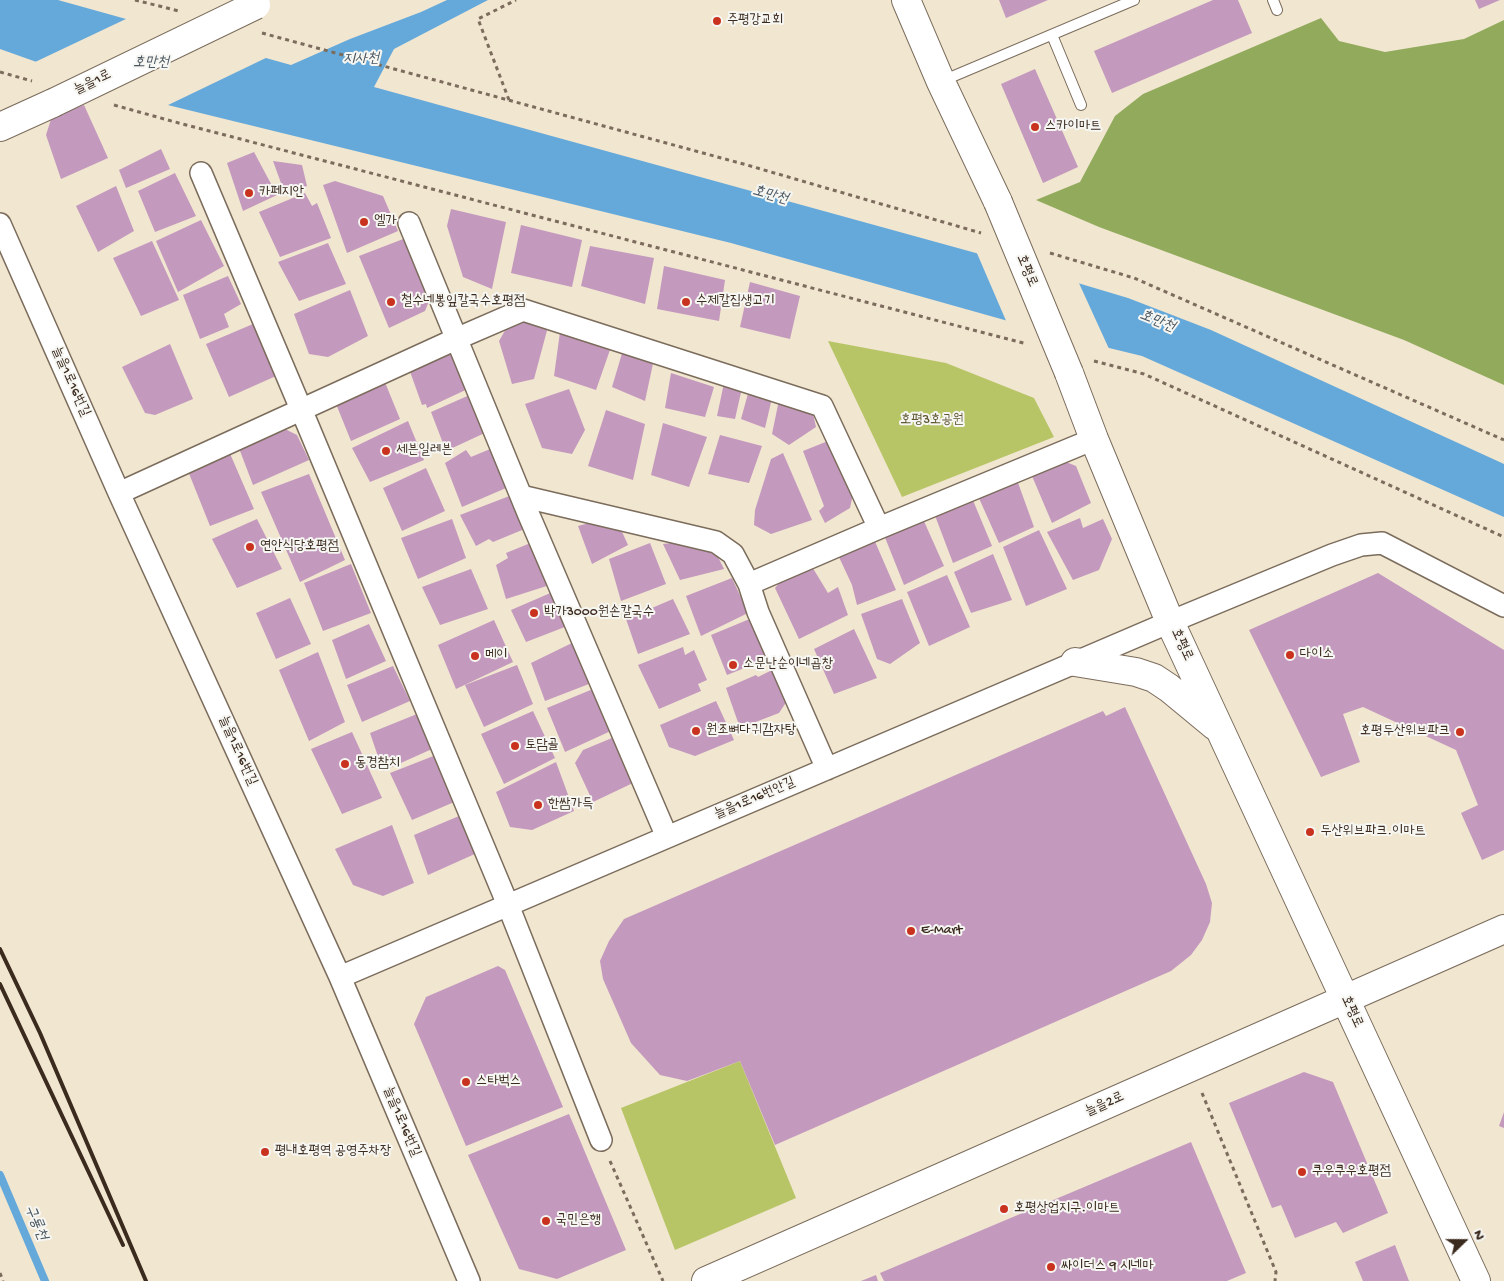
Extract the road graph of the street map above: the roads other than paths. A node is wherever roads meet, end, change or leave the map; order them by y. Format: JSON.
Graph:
{"nodes":[{"id":1,"x":906,"y":0,"type":"edge"},
{"id":2,"x":1134,"y":0,"type":"edge"},
{"id":3,"x":261,"y":2,"type":"edge"},
{"id":4,"x":1052,"y":35,"type":"junction"},
{"id":5,"x":941,"y":82,"type":"junction"},
{"id":6,"x":1080,"y":105,"type":"dead end"},
{"id":7,"x":0,"y":127,"type":"edge"},
{"id":8,"x":201,"y":173,"type":"dead end"},
{"id":9,"x":409,"y":223,"type":"dead end"},
{"id":10,"x":0,"y":224,"type":"edge"},
{"id":11,"x":456,"y":339,"type":"junction"},
{"id":12,"x":301,"y":409,"type":"junction"},
{"id":13,"x":1094,"y":440,"type":"junction"},
{"id":14,"x":120,"y":492,"type":"junction"},
{"id":15,"x":521,"y":496,"type":"junction"},
{"id":16,"x":879,"y":528,"type":"junction"},
{"id":17,"x":749,"y":584,"type":"junction"},
{"id":18,"x":1504,"y":606,"type":"edge"},
{"id":19,"x":1170,"y":622,"type":"junction"},
{"id":20,"x":1075,"y":662,"type":"junction"},
{"id":21,"x":1221,"y":731,"type":"junction"},
{"id":22,"x":827,"y":769,"type":"junction"},
{"id":23,"x":666,"y":837,"type":"junction"},
{"id":24,"x":508,"y":905,"type":"junction"},
{"id":25,"x":1504,"y":928,"type":"edge"},
{"id":26,"x":340,"y":976,"type":"junction"},
{"id":27,"x":1345,"y":999,"type":"junction"},
{"id":28,"x":601,"y":1140,"type":"road end"},
{"id":29,"x":469,"y":1281,"type":"edge"},
{"id":30,"x":706,"y":1281,"type":"edge"},
{"id":31,"x":1476,"y":1281,"type":"edge"}],
"edges":[{"from":1,"to":5,"type":"street","name":"호평로"},
{"from":2,"to":4,"type":"lane"},
{"from":3,"to":7,"type":"street","name":"늘을1로","bridge":true},
{"from":4,"to":5,"type":"lane"},
{"from":4,"to":6,"type":"lane"},
{"from":5,"to":13,"type":"street","name":"호평로","bridge":true},
{"from":8,"to":12,"type":"street"},
{"from":9,"to":11,"type":"street"},
{"from":10,"to":14,"type":"street","name":"늘을1로16번길"},
{"from":11,"to":12,"type":"street"},
{"from":11,"to":15,"type":"street"},
{"from":11,"to":16,"type":"street"},
{"from":12,"to":14,"type":"street"},
{"from":12,"to":24,"type":"street"},
{"from":13,"to":16,"type":"street"},
{"from":13,"to":19,"type":"street","name":"호평로"},
{"from":14,"to":26,"type":"street","name":"늘을1로16번길"},
{"from":15,"to":17,"type":"street"},
{"from":15,"to":23,"type":"street"},
{"from":16,"to":17,"type":"street"},
{"from":17,"to":22,"type":"street"},
{"from":18,"to":19,"type":"street","name":"늘을1로16번안길"},
{"from":19,"to":20,"type":"street","name":"늘을1로16번안길"},
{"from":19,"to":21,"type":"street","name":"호평로"},
{"from":20,"to":21,"type":"street"},
{"from":20,"to":22,"type":"street","name":"늘을1로16번안길"},
{"from":21,"to":27,"type":"street","name":"호평로"},
{"from":22,"to":23,"type":"street","name":"늘을1로16번안길"},
{"from":23,"to":24,"type":"street","name":"늘을1로16번안길"},
{"from":24,"to":26,"type":"street","name":"늘을1로16번안길"},
{"from":24,"to":28,"type":"street"},
{"from":25,"to":27,"type":"street","name":"늘을2로"},
{"from":26,"to":29,"type":"street","name":"늘을1로16번길"},
{"from":27,"to":30,"type":"street","name":"늘을2로"},
{"from":27,"to":31,"type":"street","name":"호평로"}]}
